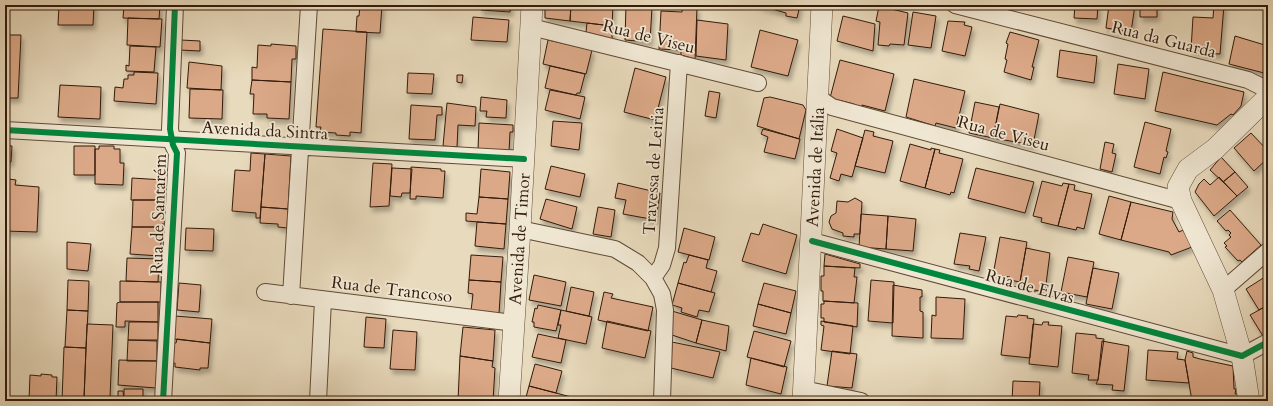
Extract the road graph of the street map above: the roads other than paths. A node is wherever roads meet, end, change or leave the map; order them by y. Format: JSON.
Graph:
{"nodes":[{"id":1,"x":175,"y":5,"type":"edge"},
{"id":2,"x":309,"y":5,"type":"edge"},
{"id":3,"x":532,"y":5,"type":"edge"},
{"id":4,"x":822,"y":5,"type":"edge"},
{"id":5,"x":955,"y":5,"type":"edge"},
{"id":6,"x":531,"y":27,"type":"junction"},
{"id":7,"x":679,"y":64,"type":"junction"},
{"id":8,"x":758,"y":83,"type":"dead end"},
{"id":9,"x":1268,"y":90,"type":"edge"},
{"id":10,"x":819,"y":98,"type":"junction"},
{"id":11,"x":1268,"y":98,"type":"edge"},
{"id":12,"x":5,"y":130,"type":"edge"},
{"id":13,"x":173,"y":139,"type":"junction"},
{"id":14,"x":300,"y":146,"type":"junction"},
{"id":15,"x":524,"y":159,"type":"junction"},
{"id":16,"x":1181,"y":201,"type":"junction"},
{"id":17,"x":520,"y":229,"type":"junction"},
{"id":18,"x":812,"y":241,"type":"junction"},
{"id":19,"x":1268,"y":251,"type":"edge"},
{"id":20,"x":653,"y":278,"type":"junction"},
{"id":21,"x":1223,"y":290,"type":"junction"},
{"id":22,"x":265,"y":292,"type":"dead end"},
{"id":23,"x":291,"y":296,"type":"junction"},
{"id":24,"x":323,"y":300,"type":"junction"},
{"id":25,"x":514,"y":322,"type":"junction"},
{"id":26,"x":1268,"y":342,"type":"edge"},
{"id":27,"x":1242,"y":356,"type":"junction"},
{"id":28,"x":803,"y":395,"type":"edge"},
{"id":29,"x":163,"y":401,"type":"edge"},
{"id":30,"x":318,"y":401,"type":"edge"},
{"id":31,"x":509,"y":401,"type":"edge"},
{"id":32,"x":662,"y":401,"type":"edge"},
{"id":33,"x":861,"y":401,"type":"edge"},
{"id":34,"x":1249,"y":401,"type":"edge"}],
"edges":[{"from":1,"to":13,"type":"street","name":"Rua de Santarém"},
{"from":2,"to":14,"type":"street"},
{"from":3,"to":6,"type":"street","name":"Avenida de Timor"},
{"from":4,"to":10,"type":"street","name":"Avenida de Itália"},
{"from":5,"to":9,"type":"street","name":"Rua da Guarda"},
{"from":6,"to":7,"type":"street","name":"Rua de Viseu"},
{"from":6,"to":15,"type":"street","name":"Avenida de Timor"},
{"from":7,"to":8,"type":"street","name":"Rua de Viseu"},
{"from":7,"to":20,"type":"street","name":"Travessa de Leiria"},
{"from":10,"to":16,"type":"street","name":"Rua de Viseu"},
{"from":10,"to":18,"type":"street","name":"Avenida de Itália"},
{"from":11,"to":16,"type":"street"},
{"from":12,"to":13,"type":"street","name":"Avenida da Sintra"},
{"from":13,"to":14,"type":"street","name":"Avenida da Sintra"},
{"from":13,"to":29,"type":"street","name":"Rua de Santarém"},
{"from":14,"to":15,"type":"street","name":"Avenida da Sintra"},
{"from":14,"to":23,"type":"street"},
{"from":15,"to":17,"type":"street","name":"Avenida de Timor"},
{"from":16,"to":21,"type":"street"},
{"from":17,"to":20,"type":"street"},
{"from":17,"to":25,"type":"street","name":"Avenida de Timor"},
{"from":18,"to":27,"type":"street","name":"Rua de Elvas"},
{"from":18,"to":28,"type":"street","name":"Avenida de Itália"},
{"from":19,"to":21,"type":"street"},
{"from":20,"to":32,"type":"street"},
{"from":21,"to":27,"type":"street"},
{"from":22,"to":23,"type":"street","name":"Rua de Trancoso"},
{"from":23,"to":24,"type":"street","name":"Rua de Trancoso"},
{"from":24,"to":25,"type":"street","name":"Rua de Trancoso"},
{"from":24,"to":30,"type":"street"},
{"from":25,"to":31,"type":"street","name":"Avenida de Timor"},
{"from":26,"to":27,"type":"street"},
{"from":27,"to":34,"type":"street"},
{"from":28,"to":33,"type":"street"}]}
